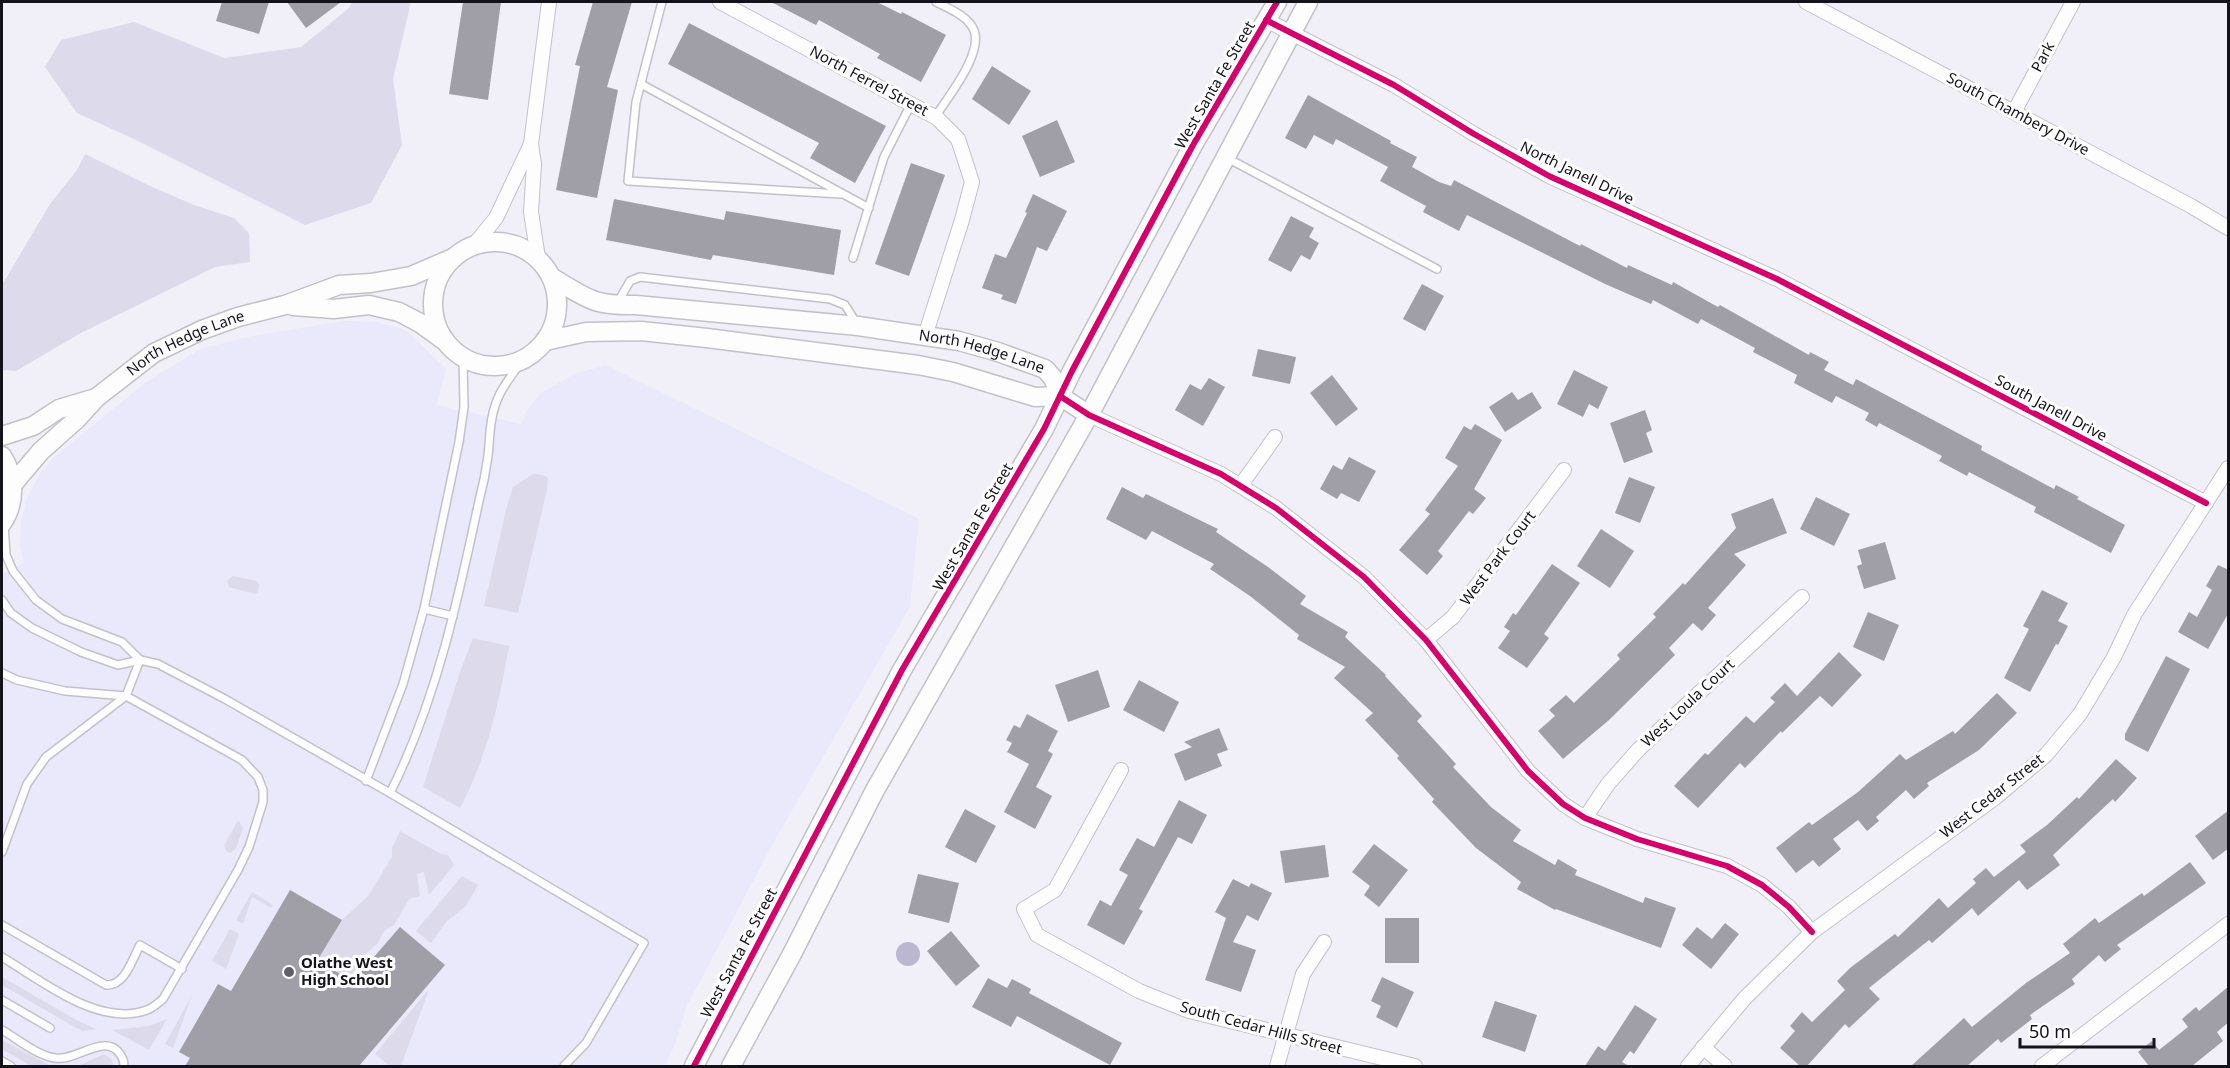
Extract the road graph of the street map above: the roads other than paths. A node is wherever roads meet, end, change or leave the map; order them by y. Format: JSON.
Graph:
{"nodes":[{"id":1,"x":549,"y":2,"type":"edge"},
{"id":2,"x":662,"y":2,"type":"edge"},
{"id":3,"x":720,"y":2,"type":"edge"},
{"id":4,"x":936,"y":2,"type":"edge"},
{"id":5,"x":1276,"y":2,"type":"edge"},
{"id":6,"x":1308,"y":2,"type":"edge"},
{"id":7,"x":1806,"y":2,"type":"edge"},
{"id":8,"x":2073,"y":2,"type":"edge"},
{"id":9,"x":1266,"y":20,"type":"junction"},
{"id":10,"x":1292,"y":33,"type":"junction"},
{"id":11,"x":640,"y":84,"type":"junction"},
{"id":12,"x":911,"y":104,"type":"junction"},
{"id":13,"x":2014,"y":112,"type":"junction"},
{"id":14,"x":935,"y":117,"type":"junction"},
{"id":15,"x":531,"y":144,"type":"junction"},
{"id":16,"x":1227,"y":158,"type":"junction"},
{"id":17,"x":840,"y":194,"type":"junction"},
{"id":18,"x":869,"y":208,"type":"junction"},
{"id":19,"x":2229,"y":228,"type":"edge"},
{"id":20,"x":473,"y":246,"type":"junction"},
{"id":21,"x":453,"y":258,"type":"junction"},
{"id":22,"x":538,"y":258,"type":"junction"},
{"id":23,"x":853,"y":258,"type":"dead end"},
{"id":24,"x":1437,"y":269,"type":"dead end"},
{"id":25,"x":551,"y":277,"type":"junction"},
{"id":26,"x":285,"y":305,"type":"junction"},
{"id":27,"x":616,"y":305,"type":"junction"},
{"id":28,"x":858,"y":326,"type":"junction"},
{"id":29,"x":1884,"y":335,"type":"joint"},
{"id":30,"x":925,"y":336,"type":"junction"},
{"id":31,"x":545,"y":341,"type":"junction"},
{"id":32,"x":446,"y":342,"type":"junction"},
{"id":33,"x":463,"y":357,"type":"junction"},
{"id":34,"x":523,"y":359,"type":"junction"},
{"id":35,"x":1060,"y":396,"type":"junction"},
{"id":36,"x":96,"y":398,"type":"junction"},
{"id":37,"x":1089,"y":415,"type":"junction"},
{"id":38,"x":2,"y":436,"type":"edge"},
{"id":39,"x":1275,"y":437,"type":"dead end"},
{"id":40,"x":2,"y":456,"type":"edge"},
{"id":41,"x":2229,"y":468,"type":"edge"},
{"id":42,"x":1564,"y":470,"type":"dead end"},
{"id":43,"x":13,"y":484,"type":"junction"},
{"id":44,"x":1241,"y":485,"type":"junction"},
{"id":45,"x":2206,"y":503,"type":"junction"},
{"id":46,"x":3,"y":522,"type":"edge"},
{"id":47,"x":1802,"y":597,"type":"dead end"},
{"id":48,"x":2,"y":600,"type":"edge"},
{"id":49,"x":424,"y":609,"type":"junction"},
{"id":50,"x":453,"y":616,"type":"junction"},
{"id":51,"x":1426,"y":640,"type":"junction"},
{"id":52,"x":140,"y":660,"type":"junction"},
{"id":53,"x":2,"y":674,"type":"edge"},
{"id":54,"x":126,"y":696,"type":"junction"},
{"id":55,"x":1121,"y":770,"type":"dead end"},
{"id":56,"x":366,"y":781,"type":"junction"},
{"id":57,"x":390,"y":794,"type":"junction"},
{"id":58,"x":1585,"y":818,"type":"junction"},
{"id":59,"x":2,"y":852,"type":"edge"},
{"id":60,"x":2229,"y":924,"type":"edge"},
{"id":61,"x":2,"y":925,"type":"edge"},
{"id":62,"x":1812,"y":932,"type":"junction"},
{"id":63,"x":1324,"y":942,"type":"dead end"},
{"id":64,"x":2,"y":957,"type":"edge"},
{"id":65,"x":182,"y":969,"type":"junction"},
{"id":66,"x":2,"y":1000,"type":"edge"},
{"id":67,"x":50,"y":1028,"type":"dead end"},
{"id":68,"x":2,"y":1030,"type":"edge"},
{"id":69,"x":1285,"y":1035,"type":"junction"},
{"id":70,"x":1704,"y":1047,"type":"junction"},
{"id":71,"x":2,"y":1061,"type":"edge"},
{"id":72,"x":11,"y":1066,"type":"edge"},
{"id":73,"x":124,"y":1066,"type":"edge"},
{"id":74,"x":564,"y":1066,"type":"edge"},
{"id":75,"x":693,"y":1066,"type":"edge"},
{"id":76,"x":731,"y":1066,"type":"edge"},
{"id":77,"x":1277,"y":1066,"type":"edge"},
{"id":78,"x":1415,"y":1066,"type":"edge"},
{"id":79,"x":1688,"y":1066,"type":"edge"},
{"id":80,"x":1725,"y":1066,"type":"edge"},
{"id":81,"x":2042,"y":1066,"type":"edge"}],
"edges":[{"from":1,"to":15,"type":"street"},
{"from":2,"to":11,"type":"lane"},
{"from":3,"to":12,"type":"street","name":"North Ferrel Street"},
{"from":4,"to":14,"type":"lane"},
{"from":5,"to":9,"type":"street","name":"West Santa Fe Street"},
{"from":6,"to":10,"type":"street"},
{"from":7,"to":13,"type":"street","name":"South Chambery Drive"},
{"from":8,"to":13,"type":"street","name":"Park"},
{"from":9,"to":10,"type":"street","name":"North Janell Drive"},
{"from":9,"to":35,"type":"street","name":"West Santa Fe Street"},
{"from":10,"to":16,"type":"street"},
{"from":10,"to":29,"type":"street","name":"North Janell Drive"},
{"from":11,"to":17,"type":"lane"},
{"from":11,"to":17,"type":"lane"},
{"from":12,"to":14,"type":"street","name":"North Ferrel Street"},
{"from":12,"to":18,"type":"lane"},
{"from":13,"to":19,"type":"street","name":"South Chambery Drive"},
{"from":14,"to":30,"type":"street","name":"North Ferrel Street"},
{"from":15,"to":20,"type":"street"},
{"from":15,"to":22,"type":"street"},
{"from":16,"to":24,"type":"lane"},
{"from":16,"to":37,"type":"street"},
{"from":17,"to":18,"type":"lane"},
{"from":18,"to":23,"type":"lane"},
{"from":20,"to":21,"type":"street"},
{"from":20,"to":22,"type":"street"},
{"from":21,"to":26,"type":"street","name":"North Hedge Lane"},
{"from":21,"to":32,"type":"street"},
{"from":22,"to":25,"type":"street"},
{"from":25,"to":27,"type":"street","name":"North Hedge Lane"},
{"from":25,"to":31,"type":"street"},
{"from":26,"to":32,"type":"street","name":"North Hedge Lane"},
{"from":26,"to":36,"type":"street","name":"North Hedge Lane"},
{"from":27,"to":28,"type":"street","name":"North Hedge Lane"},
{"from":27,"to":28,"type":"lane"},
{"from":28,"to":30,"type":"street","name":"North Hedge Lane"},
{"from":29,"to":45,"type":"street","name":"South Janell Drive"},
{"from":30,"to":35,"type":"street","name":"North Hedge Lane"},
{"from":31,"to":34,"type":"street"},
{"from":31,"to":35,"type":"street","name":"North Hedge Lane"},
{"from":32,"to":33,"type":"street"},
{"from":33,"to":34,"type":"street"},
{"from":33,"to":49,"type":"lane"},
{"from":34,"to":50,"type":"lane"},
{"from":35,"to":37,"type":"street"},
{"from":35,"to":75,"type":"street","name":"West Santa Fe Street"},
{"from":36,"to":38,"type":"street","name":"North Hedge Lane"},
{"from":36,"to":43,"type":"street","name":"North Hedge Lane"},
{"from":37,"to":44,"type":"street"},
{"from":37,"to":76,"type":"street"},
{"from":39,"to":44,"type":"street"},
{"from":40,"to":43,"type":"street"},
{"from":41,"to":45,"type":"street","name":"West Cedar Street"},
{"from":42,"to":51,"type":"street","name":"West Park Court"},
{"from":43,"to":46,"type":"street"},
{"from":44,"to":51,"type":"street"},
{"from":45,"to":62,"type":"street","name":"West Cedar Street"},
{"from":46,"to":52,"type":"lane"},
{"from":47,"to":58,"type":"street","name":"West Loula Court"},
{"from":48,"to":52,"type":"lane"},
{"from":49,"to":50,"type":"lane"},
{"from":49,"to":56,"type":"lane"},
{"from":50,"to":57,"type":"lane"},
{"from":51,"to":58,"type":"street"},
{"from":52,"to":54,"type":"lane"},
{"from":52,"to":56,"type":"lane"},
{"from":53,"to":54,"type":"lane"},
{"from":54,"to":59,"type":"lane"},
{"from":54,"to":65,"type":"lane"},
{"from":55,"to":69,"type":"street","name":"South Cedar Hills Street"},
{"from":56,"to":57,"type":"lane"},
{"from":57,"to":74,"type":"lane"},
{"from":58,"to":62,"type":"street"},
{"from":60,"to":81,"type":"street"},
{"from":61,"to":65,"type":"lane"},
{"from":62,"to":70,"type":"street","name":"West Cedar Street"},
{"from":63,"to":69,"type":"street"},
{"from":64,"to":65,"type":"lane"},
{"from":66,"to":67,"type":"lane"},
{"from":68,"to":73,"type":"lane"},
{"from":69,"to":77,"type":"street"},
{"from":69,"to":78,"type":"street","name":"South Cedar Hills Street"},
{"from":70,"to":79,"type":"street","name":"West Cedar Street"},
{"from":70,"to":80,"type":"street"},
{"from":71,"to":72,"type":"lane"}]}
